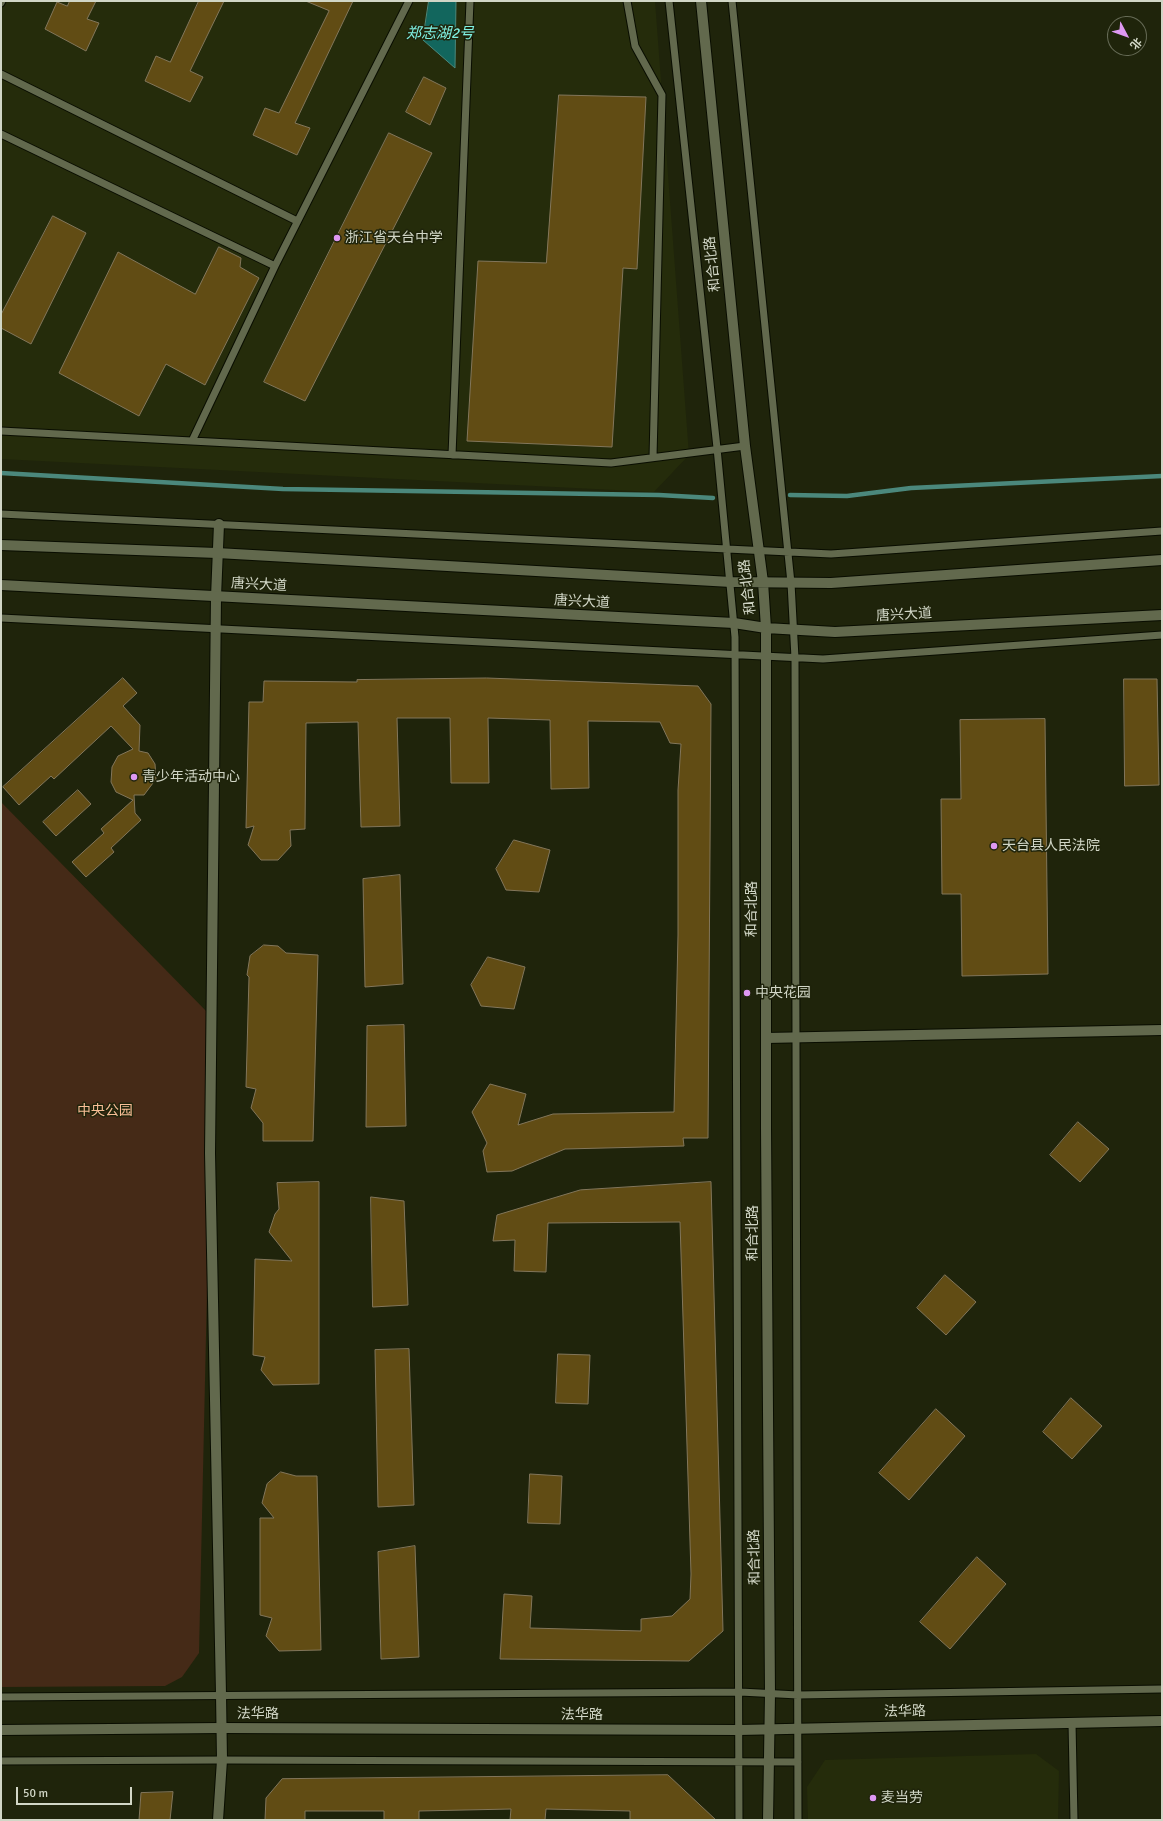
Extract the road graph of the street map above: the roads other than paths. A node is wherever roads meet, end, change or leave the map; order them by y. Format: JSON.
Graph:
{"nodes":[{"id":1,"x":409,"y":1,"type":"edge"},
{"id":2,"x":470,"y":1,"type":"edge"},
{"id":3,"x":627,"y":1,"type":"edge"},
{"id":4,"x":669,"y":1,"type":"edge"},
{"id":5,"x":701,"y":1,"type":"edge"},
{"id":6,"x":732,"y":1,"type":"edge"},
{"id":7,"x":1,"y":74,"type":"edge"},
{"id":8,"x":1,"y":134,"type":"edge"},
{"id":9,"x":298,"y":221,"type":"junction"},
{"id":10,"x":275,"y":266,"type":"junction"},
{"id":11,"x":1,"y":431,"type":"edge"},
{"id":12,"x":192,"y":441,"type":"junction"},
{"id":13,"x":745,"y":446,"type":"junction"},
{"id":14,"x":717,"y":448,"type":"junction"},
{"id":15,"x":452,"y":455,"type":"junction"},
{"id":16,"x":653,"y":457,"type":"junction"},
{"id":17,"x":1,"y":514,"type":"edge"},
{"id":18,"x":219,"y":524,"type":"junction"},
{"id":19,"x":1162,"y":530,"type":"edge"},
{"id":20,"x":1,"y":545,"type":"edge"},
{"id":21,"x":728,"y":549,"type":"junction"},
{"id":22,"x":758,"y":550,"type":"junction"},
{"id":23,"x":788,"y":552,"type":"junction"},
{"id":24,"x":217,"y":553,"type":"junction"},
{"id":25,"x":1162,"y":560,"type":"edge"},
{"id":26,"x":731,"y":582,"type":"junction"},
{"id":27,"x":763,"y":582,"type":"junction"},
{"id":28,"x":791,"y":583,"type":"junction"},
{"id":29,"x":1,"y":585,"type":"edge"},
{"id":30,"x":216,"y":597,"type":"junction"},
{"id":31,"x":1162,"y":615,"type":"edge"},
{"id":32,"x":1,"y":618,"type":"edge"},
{"id":33,"x":734,"y":624,"type":"junction"},
{"id":34,"x":766,"y":628,"type":"junction"},
{"id":35,"x":215,"y":629,"type":"junction"},
{"id":36,"x":794,"y":629,"type":"junction"},
{"id":37,"x":1162,"y":635,"type":"edge"},
{"id":38,"x":735,"y":655,"type":"junction"},
{"id":39,"x":766,"y":657,"type":"junction"},
{"id":40,"x":795,"y":658,"type":"junction"},
{"id":41,"x":1162,"y":1030,"type":"edge"},
{"id":42,"x":796,"y":1037,"type":"junction"},
{"id":43,"x":766,"y":1038,"type":"junction"},
{"id":44,"x":1162,"y":1689,"type":"edge"},
{"id":45,"x":740,"y":1692,"type":"junction"},
{"id":46,"x":221,"y":1694,"type":"junction"},
{"id":47,"x":770,"y":1694,"type":"junction"},
{"id":48,"x":798,"y":1695,"type":"junction"},
{"id":49,"x":1,"y":1697,"type":"edge"},
{"id":50,"x":1162,"y":1721,"type":"edge"},
{"id":51,"x":1072,"y":1722,"type":"junction"},
{"id":52,"x":221,"y":1728,"type":"junction"},
{"id":53,"x":769,"y":1728,"type":"junction"},
{"id":54,"x":798,"y":1728,"type":"junction"},
{"id":55,"x":1,"y":1730,"type":"edge"},
{"id":56,"x":740,"y":1730,"type":"junction"},
{"id":57,"x":222,"y":1760,"type":"junction"},
{"id":58,"x":1,"y":1761,"type":"edge"},
{"id":59,"x":738,"y":1762,"type":"junction"},
{"id":60,"x":769,"y":1762,"type":"junction"},
{"id":61,"x":798,"y":1762,"type":"junction"},
{"id":62,"x":218,"y":1820,"type":"edge"},
{"id":63,"x":739,"y":1820,"type":"edge"},
{"id":64,"x":768,"y":1820,"type":"edge"},
{"id":65,"x":798,"y":1820,"type":"edge"},
{"id":66,"x":1074,"y":1820,"type":"edge"}],
"edges":[{"from":1,"to":9,"type":"lane"},
{"from":2,"to":15,"type":"lane"},
{"from":3,"to":16,"type":"lane"},
{"from":4,"to":14,"type":"lane"},
{"from":5,"to":13,"type":"main road","name":"和合北路"},
{"from":6,"to":23,"type":"lane"},
{"from":7,"to":9,"type":"lane"},
{"from":8,"to":10,"type":"lane"},
{"from":9,"to":10,"type":"lane"},
{"from":10,"to":12,"type":"lane"},
{"from":11,"to":12,"type":"lane"},
{"from":12,"to":15,"type":"lane"},
{"from":13,"to":14,"type":"lane"},
{"from":13,"to":22,"type":"main road","name":"和合北路"},
{"from":14,"to":16,"type":"lane"},
{"from":14,"to":21,"type":"lane"},
{"from":15,"to":16,"type":"lane"},
{"from":17,"to":18,"type":"lane"},
{"from":18,"to":21,"type":"lane"},
{"from":18,"to":24,"type":"main road"},
{"from":19,"to":23,"type":"lane"},
{"from":20,"to":24,"type":"main road","name":"唐兴大道"},
{"from":21,"to":22,"type":"lane"},
{"from":21,"to":26,"type":"lane"},
{"from":22,"to":23,"type":"lane"},
{"from":22,"to":27,"type":"main road","name":"和合北路"},
{"from":23,"to":28,"type":"lane"},
{"from":24,"to":26,"type":"main road","name":"唐兴大道"},
{"from":24,"to":30,"type":"main road"},
{"from":25,"to":28,"type":"main road","name":"唐兴大道"},
{"from":26,"to":27,"type":"main road","name":"唐兴大道"},
{"from":26,"to":33,"type":"lane"},
{"from":27,"to":28,"type":"main road","name":"唐兴大道"},
{"from":27,"to":34,"type":"main road","name":"和合北路"},
{"from":28,"to":36,"type":"lane"},
{"from":29,"to":30,"type":"main road","name":"唐兴大道"},
{"from":30,"to":33,"type":"main road","name":"唐兴大道"},
{"from":30,"to":35,"type":"main road"},
{"from":31,"to":36,"type":"main road","name":"唐兴大道"},
{"from":32,"to":35,"type":"lane"},
{"from":33,"to":34,"type":"main road","name":"唐兴大道"},
{"from":33,"to":38,"type":"lane"},
{"from":34,"to":36,"type":"main road","name":"唐兴大道"},
{"from":34,"to":39,"type":"main road","name":"和合北路"},
{"from":35,"to":38,"type":"lane"},
{"from":35,"to":46,"type":"main road"},
{"from":36,"to":40,"type":"lane"},
{"from":37,"to":40,"type":"lane"},
{"from":38,"to":39,"type":"lane"},
{"from":38,"to":45,"type":"lane"},
{"from":39,"to":40,"type":"lane"},
{"from":39,"to":43,"type":"main road","name":"和合北路"},
{"from":40,"to":42,"type":"lane"},
{"from":41,"to":42,"type":"main road"},
{"from":42,"to":43,"type":"main road"},
{"from":42,"to":48,"type":"lane"},
{"from":43,"to":47,"type":"main road","name":"和合北路"},
{"from":44,"to":48,"type":"lane"},
{"from":45,"to":46,"type":"lane"},
{"from":45,"to":47,"type":"lane"},
{"from":45,"to":56,"type":"lane"},
{"from":46,"to":49,"type":"lane"},
{"from":46,"to":52,"type":"main road"},
{"from":47,"to":48,"type":"lane"},
{"from":47,"to":53,"type":"main road","name":"和合北路"},
{"from":48,"to":54,"type":"lane"},
{"from":50,"to":51,"type":"main road","name":"法华路"},
{"from":51,"to":54,"type":"main road","name":"法华路"},
{"from":51,"to":66,"type":"lane"},
{"from":52,"to":55,"type":"main road","name":"法华路"},
{"from":52,"to":56,"type":"main road","name":"法华路"},
{"from":52,"to":57,"type":"main road"},
{"from":53,"to":54,"type":"main road","name":"法华路"},
{"from":53,"to":56,"type":"main road","name":"法华路"},
{"from":53,"to":60,"type":"main road","name":"和合北路"},
{"from":54,"to":61,"type":"lane"},
{"from":56,"to":59,"type":"lane"},
{"from":57,"to":58,"type":"lane"},
{"from":57,"to":59,"type":"lane"},
{"from":57,"to":62,"type":"main road"},
{"from":59,"to":60,"type":"lane"},
{"from":59,"to":63,"type":"lane"},
{"from":60,"to":61,"type":"lane"},
{"from":60,"to":64,"type":"main road","name":"和合北路"},
{"from":61,"to":65,"type":"lane"}]}
